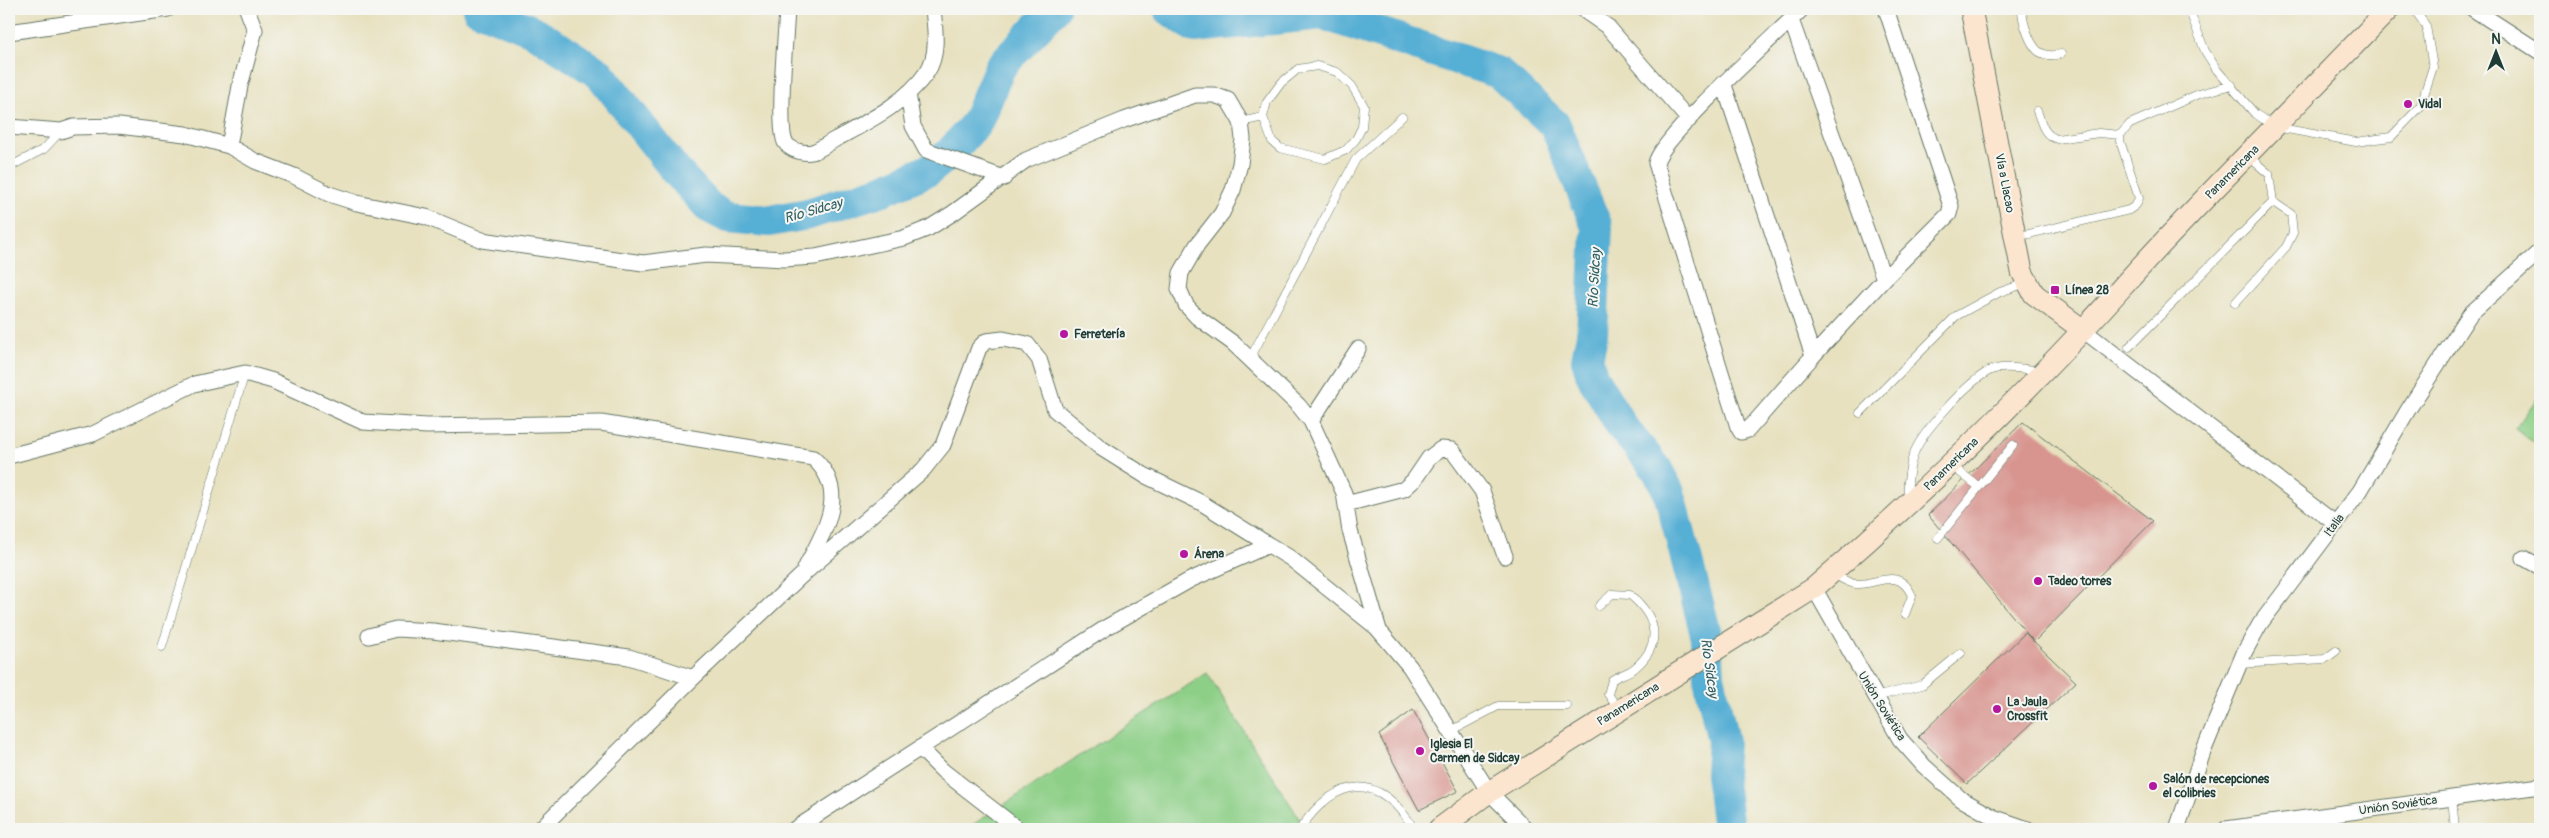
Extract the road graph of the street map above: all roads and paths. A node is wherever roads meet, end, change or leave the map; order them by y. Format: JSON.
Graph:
{"nodes":[{"id":1,"x":168,"y":9,"type":"edge"},
{"id":2,"x":247,"y":9,"type":"edge"},
{"id":3,"x":786,"y":9,"type":"edge"},
{"id":4,"x":933,"y":9,"type":"edge"},
{"id":5,"x":1582,"y":9,"type":"edge"},
{"id":6,"x":1802,"y":9,"type":"edge"},
{"id":7,"x":1886,"y":9,"type":"edge"},
{"id":8,"x":1971,"y":9,"type":"edge"},
{"id":9,"x":2022,"y":9,"type":"edge"},
{"id":10,"x":2189,"y":9,"type":"edge"},
{"id":11,"x":2389,"y":9,"type":"edge"},
{"id":12,"x":2414,"y":9,"type":"edge"},
{"id":13,"x":2472,"y":9,"type":"edge"},
{"id":14,"x":1791,"y":20,"type":"junction"},
{"id":15,"x":9,"y":32,"type":"edge"},
{"id":16,"x":2540,"y":52,"type":"edge"},
{"id":17,"x":2061,"y":54,"type":"dead end"},
{"id":18,"x":1724,"y":85,"type":"junction"},
{"id":19,"x":2232,"y":85,"type":"junction"},
{"id":20,"x":908,"y":93,"type":"junction"},
{"id":21,"x":2037,"y":111,"type":"dead end"},
{"id":22,"x":1263,"y":117,"type":"junction"},
{"id":23,"x":1402,"y":117,"type":"dead end"},
{"id":24,"x":1689,"y":120,"type":"junction"},
{"id":25,"x":1241,"y":122,"type":"junction"},
{"id":26,"x":9,"y":127,"type":"edge"},
{"id":27,"x":2276,"y":127,"type":"junction"},
{"id":28,"x":62,"y":131,"type":"junction"},
{"id":29,"x":2120,"y":135,"type":"junction"},
{"id":30,"x":229,"y":146,"type":"junction"},
{"id":31,"x":2248,"y":156,"type":"junction"},
{"id":32,"x":9,"y":166,"type":"edge"},
{"id":33,"x":1004,"y":178,"type":"junction"},
{"id":34,"x":2273,"y":202,"type":"junction"},
{"id":35,"x":2015,"y":237,"type":"junction"},
{"id":36,"x":2540,"y":252,"type":"edge"},
{"id":37,"x":1884,"y":279,"type":"junction"},
{"id":38,"x":2026,"y":282,"type":"junction"},
{"id":39,"x":2235,"y":303,"type":"dead end"},
{"id":40,"x":2083,"y":330,"type":"junction"},
{"id":41,"x":2129,"y":347,"type":"dead end"},
{"id":42,"x":1358,"y":350,"type":"dead end"},
{"id":43,"x":1813,"y":356,"type":"junction"},
{"id":44,"x":1251,"y":361,"type":"junction"},
{"id":45,"x":2044,"y":371,"type":"junction"},
{"id":46,"x":245,"y":373,"type":"junction"},
{"id":47,"x":1860,"y":413,"type":"dead end"},
{"id":48,"x":1311,"y":421,"type":"junction"},
{"id":49,"x":2013,"y":446,"type":"dead end"},
{"id":50,"x":9,"y":456,"type":"edge"},
{"id":51,"x":1950,"y":465,"type":"junction"},
{"id":52,"x":1979,"y":487,"type":"junction"},
{"id":53,"x":1346,"y":504,"type":"junction"},
{"id":54,"x":1910,"y":504,"type":"junction"},
{"id":55,"x":2336,"y":524,"type":"junction"},
{"id":56,"x":1938,"y":538,"type":"dead end"},
{"id":57,"x":1269,"y":545,"type":"junction"},
{"id":58,"x":1505,"y":556,"type":"dead end"},
{"id":59,"x":2524,"y":558,"type":"dead end"},
{"id":60,"x":2540,"y":567,"type":"edge"},
{"id":61,"x":1832,"y":573,"type":"junction"},
{"id":62,"x":801,"y":576,"type":"junction"},
{"id":63,"x":1814,"y":588,"type":"junction"},
{"id":64,"x":1599,"y":606,"type":"dead end"},
{"id":65,"x":1905,"y":614,"type":"dead end"},
{"id":66,"x":1379,"y":630,"type":"junction"},
{"id":67,"x":369,"y":636,"type":"dead end"},
{"id":68,"x":162,"y":647,"type":"dead end"},
{"id":69,"x":2336,"y":650,"type":"dead end"},
{"id":70,"x":1961,"y":653,"type":"dead end"},
{"id":71,"x":2239,"y":664,"type":"junction"},
{"id":72,"x":693,"y":678,"type":"junction"},
{"id":73,"x":1875,"y":697,"type":"junction"},
{"id":74,"x":1568,"y":706,"type":"dead end"},
{"id":75,"x":1619,"y":710,"type":"junction"},
{"id":76,"x":1451,"y":731,"type":"junction"},
{"id":77,"x":920,"y":748,"type":"junction"},
{"id":78,"x":2540,"y":786,"type":"edge"},
{"id":79,"x":1490,"y":792,"type":"junction"},
{"id":80,"x":2452,"y":798,"type":"junction"},
{"id":81,"x":540,"y":829,"type":"edge"},
{"id":82,"x":795,"y":829,"type":"edge"},
{"id":83,"x":1018,"y":829,"type":"edge"},
{"id":84,"x":1300,"y":829,"type":"edge"},
{"id":85,"x":1414,"y":829,"type":"edge"},
{"id":86,"x":1439,"y":829,"type":"edge"},
{"id":87,"x":1526,"y":829,"type":"edge"},
{"id":88,"x":2028,"y":829,"type":"edge"},
{"id":89,"x":2177,"y":829,"type":"edge"},
{"id":90,"x":2226,"y":829,"type":"edge"},
{"id":91,"x":2455,"y":829,"type":"edge"}],
"edges":[{"from":1,"to":15,"type":"street"},
{"from":2,"to":30,"type":"street"},
{"from":3,"to":20,"type":"street"},
{"from":4,"to":20,"type":"street"},
{"from":5,"to":24,"type":"street"},
{"from":6,"to":14,"type":"street"},
{"from":7,"to":37,"type":"street"},
{"from":8,"to":35,"type":"main road","name":"Vía a Llacao"},
{"from":9,"to":17,"type":"lane"},
{"from":10,"to":19,"type":"lane"},
{"from":11,"to":27,"type":"main road","name":"Panamericana"},
{"from":12,"to":27,"type":"lane"},
{"from":13,"to":16,"type":"street"},
{"from":14,"to":18,"type":"street"},
{"from":14,"to":37,"type":"street"},
{"from":18,"to":24,"type":"street"},
{"from":18,"to":43,"type":"street"},
{"from":19,"to":27,"type":"lane"},
{"from":19,"to":29,"type":"lane"},
{"from":20,"to":33,"type":"street"},
{"from":21,"to":29,"type":"lane"},
{"from":22,"to":22,"type":"lane"},
{"from":22,"to":25,"type":"lane"},
{"from":23,"to":44,"type":"lane"},
{"from":24,"to":43,"type":"street"},
{"from":25,"to":33,"type":"street"},
{"from":25,"to":44,"type":"street"},
{"from":26,"to":28,"type":"street"},
{"from":27,"to":31,"type":"main road","name":"Panamericana"},
{"from":28,"to":30,"type":"street"},
{"from":28,"to":32,"type":"lane"},
{"from":29,"to":35,"type":"lane"},
{"from":30,"to":33,"type":"street"},
{"from":31,"to":34,"type":"lane"},
{"from":31,"to":40,"type":"main road","name":"Panamericana"},
{"from":34,"to":39,"type":"lane"},
{"from":34,"to":41,"type":"lane"},
{"from":35,"to":38,"type":"main road","name":"Vía a Llacao"},
{"from":36,"to":55,"type":"street","name":"Italia"},
{"from":37,"to":43,"type":"street"},
{"from":38,"to":40,"type":"main road","name":"Vía a Llacao"},
{"from":38,"to":47,"type":"lane"},
{"from":40,"to":45,"type":"main road","name":"Panamericana"},
{"from":40,"to":55,"type":"street"},
{"from":42,"to":48,"type":"street"},
{"from":44,"to":48,"type":"street"},
{"from":45,"to":51,"type":"main road","name":"Panamericana"},
{"from":45,"to":54,"type":"lane"},
{"from":46,"to":50,"type":"street"},
{"from":46,"to":62,"type":"street"},
{"from":46,"to":68,"type":"lane"},
{"from":48,"to":53,"type":"street"},
{"from":49,"to":52,"type":"lane"},
{"from":51,"to":52,"type":"lane"},
{"from":51,"to":54,"type":"main road","name":"Panamericana"},
{"from":52,"to":56,"type":"lane"},
{"from":53,"to":58,"type":"street"},
{"from":53,"to":66,"type":"street"},
{"from":54,"to":61,"type":"main road","name":"Panamericana"},
{"from":55,"to":71,"type":"street","name":"Italia"},
{"from":57,"to":62,"type":"street"},
{"from":57,"to":66,"type":"street"},
{"from":57,"to":77,"type":"street"},
{"from":59,"to":60,"type":"street"},
{"from":61,"to":63,"type":"main road","name":"Panamericana"},
{"from":61,"to":65,"type":"lane"},
{"from":62,"to":72,"type":"street"},
{"from":63,"to":73,"type":"street","name":"Unión Soviética"},
{"from":63,"to":75,"type":"main road","name":"Panamericana"},
{"from":64,"to":75,"type":"lane"},
{"from":66,"to":76,"type":"street"},
{"from":67,"to":72,"type":"street"},
{"from":69,"to":71,"type":"lane"},
{"from":70,"to":73,"type":"lane"},
{"from":71,"to":89,"type":"street","name":"Italia"},
{"from":72,"to":81,"type":"street"},
{"from":73,"to":88,"type":"street","name":"Unión Soviética"},
{"from":74,"to":76,"type":"lane"},
{"from":75,"to":79,"type":"main road","name":"Panamericana"},
{"from":76,"to":79,"type":"street"},
{"from":77,"to":82,"type":"street"},
{"from":77,"to":83,"type":"street"},
{"from":78,"to":80,"type":"street","name":"Unión Soviética"},
{"from":79,"to":86,"type":"main road","name":"Panamericana"},
{"from":79,"to":87,"type":"street"},
{"from":80,"to":90,"type":"street","name":"Unión Soviética"},
{"from":80,"to":91,"type":"lane"},
{"from":84,"to":85,"type":"lane"}]}
